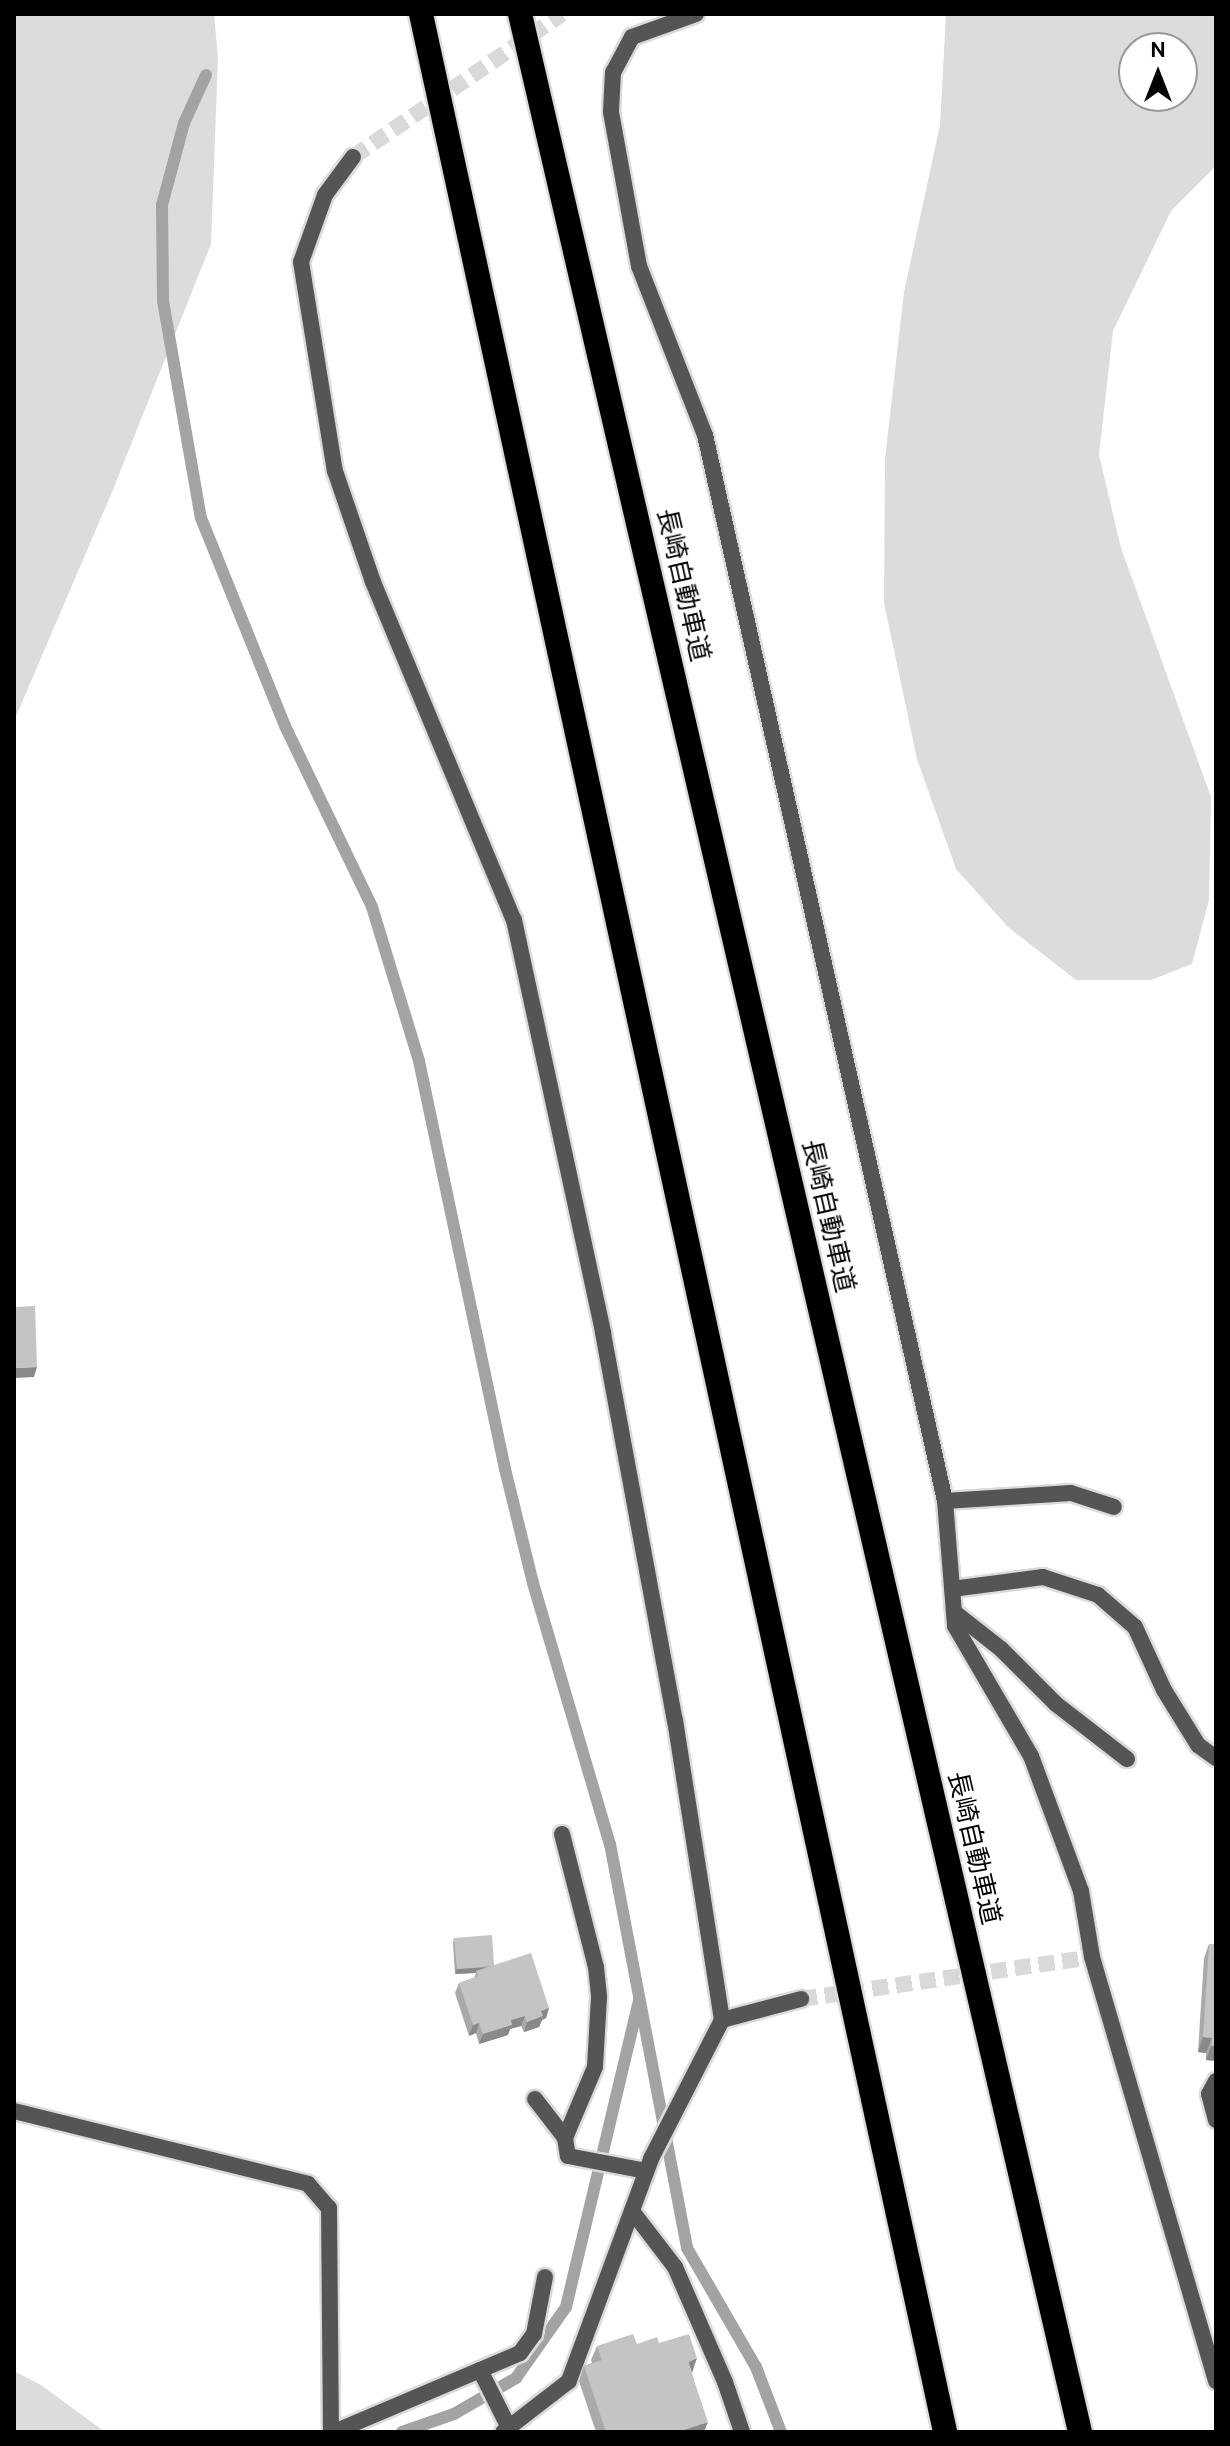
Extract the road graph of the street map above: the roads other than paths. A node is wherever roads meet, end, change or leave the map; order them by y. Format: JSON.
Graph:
{"nodes":[{"id":1,"x":421,"y":14,"type":"edge"},
{"id":2,"x":520,"y":14,"type":"edge"},
{"id":3,"x":696,"y":14,"type":"edge"},
{"id":4,"x":353,"y":157,"type":"tunnel mouth"},
{"id":5,"x":945,"y":1501,"type":"junction"},
{"id":6,"x":1114,"y":1507,"type":"dead end"},
{"id":7,"x":952,"y":1589,"type":"junction"},
{"id":8,"x":954,"y":1612,"type":"junction"},
{"id":9,"x":1216,"y":1758,"type":"edge"},
{"id":10,"x":1127,"y":1759,"type":"dead end"},
{"id":11,"x":562,"y":1834,"type":"dead end"},
{"id":12,"x":801,"y":1999,"type":"tunnel mouth"},
{"id":13,"x":722,"y":2020,"type":"junction"},
{"id":14,"x":1216,"y":2081,"type":"edge"},
{"id":15,"x":535,"y":2099,"type":"dead end"},
{"id":16,"x":14,"y":2111,"type":"edge"},
{"id":17,"x":1216,"y":2120,"type":"edge"},
{"id":18,"x":565,"y":2138,"type":"junction"},
{"id":19,"x":648,"y":2165,"type":"junction"},
{"id":20,"x":632,"y":2211,"type":"junction"},
{"id":21,"x":545,"y":2277,"type":"dead end"},
{"id":22,"x":481,"y":2371,"type":"junction"},
{"id":23,"x":1216,"y":2381,"type":"edge"},
{"id":24,"x":505,"y":2425,"type":"edge"},
{"id":25,"x":333,"y":2432,"type":"edge"},
{"id":26,"x":742,"y":2432,"type":"edge"},
{"id":27,"x":945,"y":2432,"type":"edge"},
{"id":28,"x":1080,"y":2432,"type":"edge"}],
"edges":[{"from":1,"to":27,"type":"highway"},
{"from":2,"to":28,"type":"highway","name":"長崎自動車道"},
{"from":3,"to":5,"type":"street"},
{"from":4,"to":13,"type":"street"},
{"from":5,"to":6,"type":"street"},
{"from":5,"to":7,"type":"street"},
{"from":7,"to":8,"type":"street"},
{"from":7,"to":9,"type":"street"},
{"from":8,"to":10,"type":"street"},
{"from":8,"to":23,"type":"street"},
{"from":11,"to":18,"type":"street"},
{"from":12,"to":13,"type":"street"},
{"from":13,"to":19,"type":"street"},
{"from":14,"to":17,"type":"street"},
{"from":15,"to":18,"type":"street"},
{"from":16,"to":25,"type":"street"},
{"from":18,"to":19,"type":"street"},
{"from":19,"to":20,"type":"street"},
{"from":20,"to":24,"type":"street"},
{"from":20,"to":26,"type":"street"},
{"from":21,"to":22,"type":"street"},
{"from":22,"to":24,"type":"street"},
{"from":22,"to":25,"type":"street"}]}
